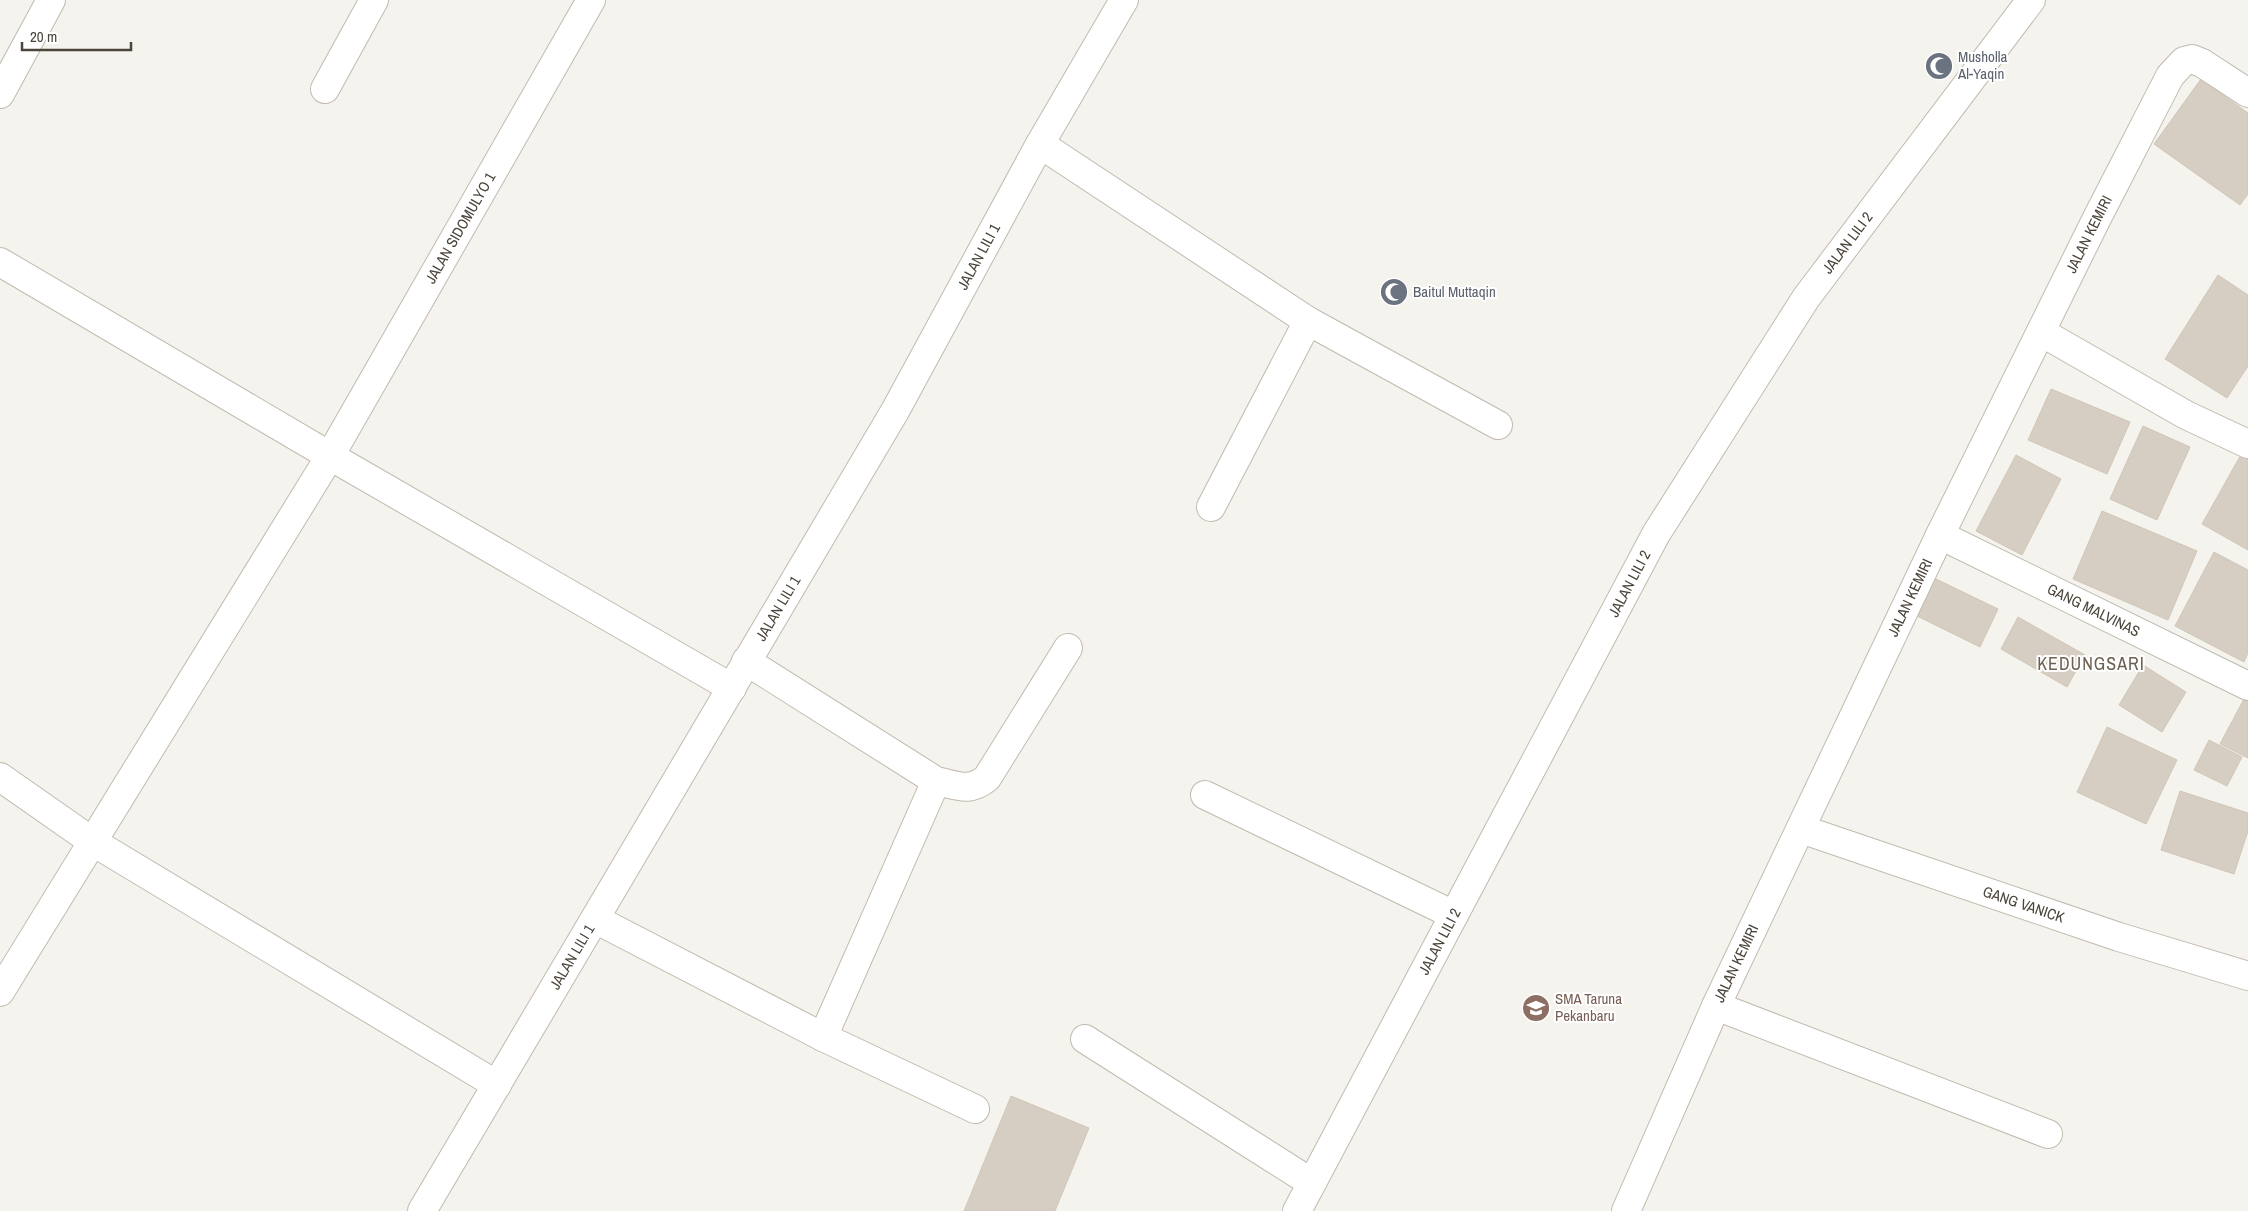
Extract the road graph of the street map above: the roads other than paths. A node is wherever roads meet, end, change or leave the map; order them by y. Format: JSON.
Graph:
{"nodes":[{"id":1,"x":52,"y":0,"type":"edge"},
{"id":2,"x":374,"y":0,"type":"edge"},
{"id":3,"x":591,"y":0,"type":"edge"},
{"id":4,"x":1124,"y":0,"type":"edge"},
{"id":5,"x":2031,"y":0,"type":"edge"},
{"id":6,"x":325,"y":89,"type":"dead end"},
{"id":7,"x":2248,"y":93,"type":"edge"},
{"id":8,"x":0,"y":94,"type":"edge"},
{"id":9,"x":1040,"y":144,"type":"junction"},
{"id":10,"x":0,"y":262,"type":"edge"},
{"id":11,"x":1308,"y":321,"type":"junction"},
{"id":12,"x":2041,"y":332,"type":"junction"},
{"id":13,"x":1498,"y":425,"type":"dead end"},
{"id":14,"x":2248,"y":444,"type":"edge"},
{"id":15,"x":330,"y":456,"type":"junction"},
{"id":16,"x":1211,"y":507,"type":"dead end"},
{"id":17,"x":1940,"y":535,"type":"junction"},
{"id":18,"x":1068,"y":648,"type":"dead end"},
{"id":19,"x":746,"y":661,"type":"junction"},
{"id":20,"x":2248,"y":686,"type":"edge"},
{"id":21,"x":732,"y":688,"type":"junction"},
{"id":22,"x":0,"y":777,"type":"edge"},
{"id":23,"x":936,"y":781,"type":"junction"},
{"id":24,"x":1205,"y":795,"type":"dead end"},
{"id":25,"x":1801,"y":829,"type":"junction"},
{"id":26,"x":93,"y":842,"type":"junction"},
{"id":27,"x":1454,"y":915,"type":"junction"},
{"id":28,"x":595,"y":919,"type":"junction"},
{"id":29,"x":2248,"y":976,"type":"edge"},
{"id":30,"x":0,"y":992,"type":"edge"},
{"id":31,"x":1716,"y":1006,"type":"junction"},
{"id":32,"x":823,"y":1037,"type":"junction"},
{"id":33,"x":1085,"y":1039,"type":"dead end"},
{"id":34,"x":497,"y":1084,"type":"junction"},
{"id":35,"x":975,"y":1108,"type":"dead end"},
{"id":36,"x":2048,"y":1134,"type":"dead end"},
{"id":37,"x":1312,"y":1183,"type":"junction"},
{"id":38,"x":422,"y":1211,"type":"edge"},
{"id":39,"x":1297,"y":1211,"type":"edge"},
{"id":40,"x":1626,"y":1211,"type":"edge"}],
"edges":[{"from":1,"to":8,"type":"street"},
{"from":2,"to":6,"type":"street"},
{"from":3,"to":15,"type":"street","name":"JALAN SIDOMULYO 1"},
{"from":4,"to":9,"type":"street","name":"JALAN LILI 1"},
{"from":5,"to":27,"type":"street","name":"JALAN LILI 2"},
{"from":7,"to":12,"type":"street","name":"JALAN KEMIRI"},
{"from":9,"to":11,"type":"street"},
{"from":9,"to":19,"type":"street","name":"JALAN LILI 1"},
{"from":10,"to":15,"type":"street"},
{"from":11,"to":13,"type":"street"},
{"from":11,"to":16,"type":"street"},
{"from":12,"to":14,"type":"street"},
{"from":12,"to":17,"type":"street","name":"JALAN KEMIRI"},
{"from":15,"to":21,"type":"street"},
{"from":15,"to":26,"type":"street","name":"JALAN SIDOMULYO 1"},
{"from":17,"to":20,"type":"street","name":"GANG MALVINAS"},
{"from":17,"to":25,"type":"street","name":"JALAN KEMIRI"},
{"from":18,"to":23,"type":"street"},
{"from":19,"to":21,"type":"street","name":"JALAN LILI 1"},
{"from":19,"to":23,"type":"street"},
{"from":21,"to":28,"type":"street","name":"JALAN LILI 1"},
{"from":22,"to":26,"type":"street"},
{"from":23,"to":32,"type":"street"},
{"from":24,"to":27,"type":"street"},
{"from":25,"to":29,"type":"street","name":"GANG VANICK"},
{"from":25,"to":31,"type":"street","name":"JALAN KEMIRI"},
{"from":26,"to":30,"type":"street","name":"JALAN SIDOMULYO 1"},
{"from":26,"to":34,"type":"street"},
{"from":27,"to":37,"type":"street","name":"JALAN LILI 2"},
{"from":28,"to":32,"type":"street"},
{"from":28,"to":34,"type":"street","name":"JALAN LILI 1"},
{"from":31,"to":36,"type":"street"},
{"from":31,"to":40,"type":"street","name":"JALAN KEMIRI"},
{"from":32,"to":35,"type":"street"},
{"from":33,"to":37,"type":"street"},
{"from":34,"to":38,"type":"street","name":"JALAN LILI 1"},
{"from":37,"to":39,"type":"street","name":"JALAN LILI 2"}]}
